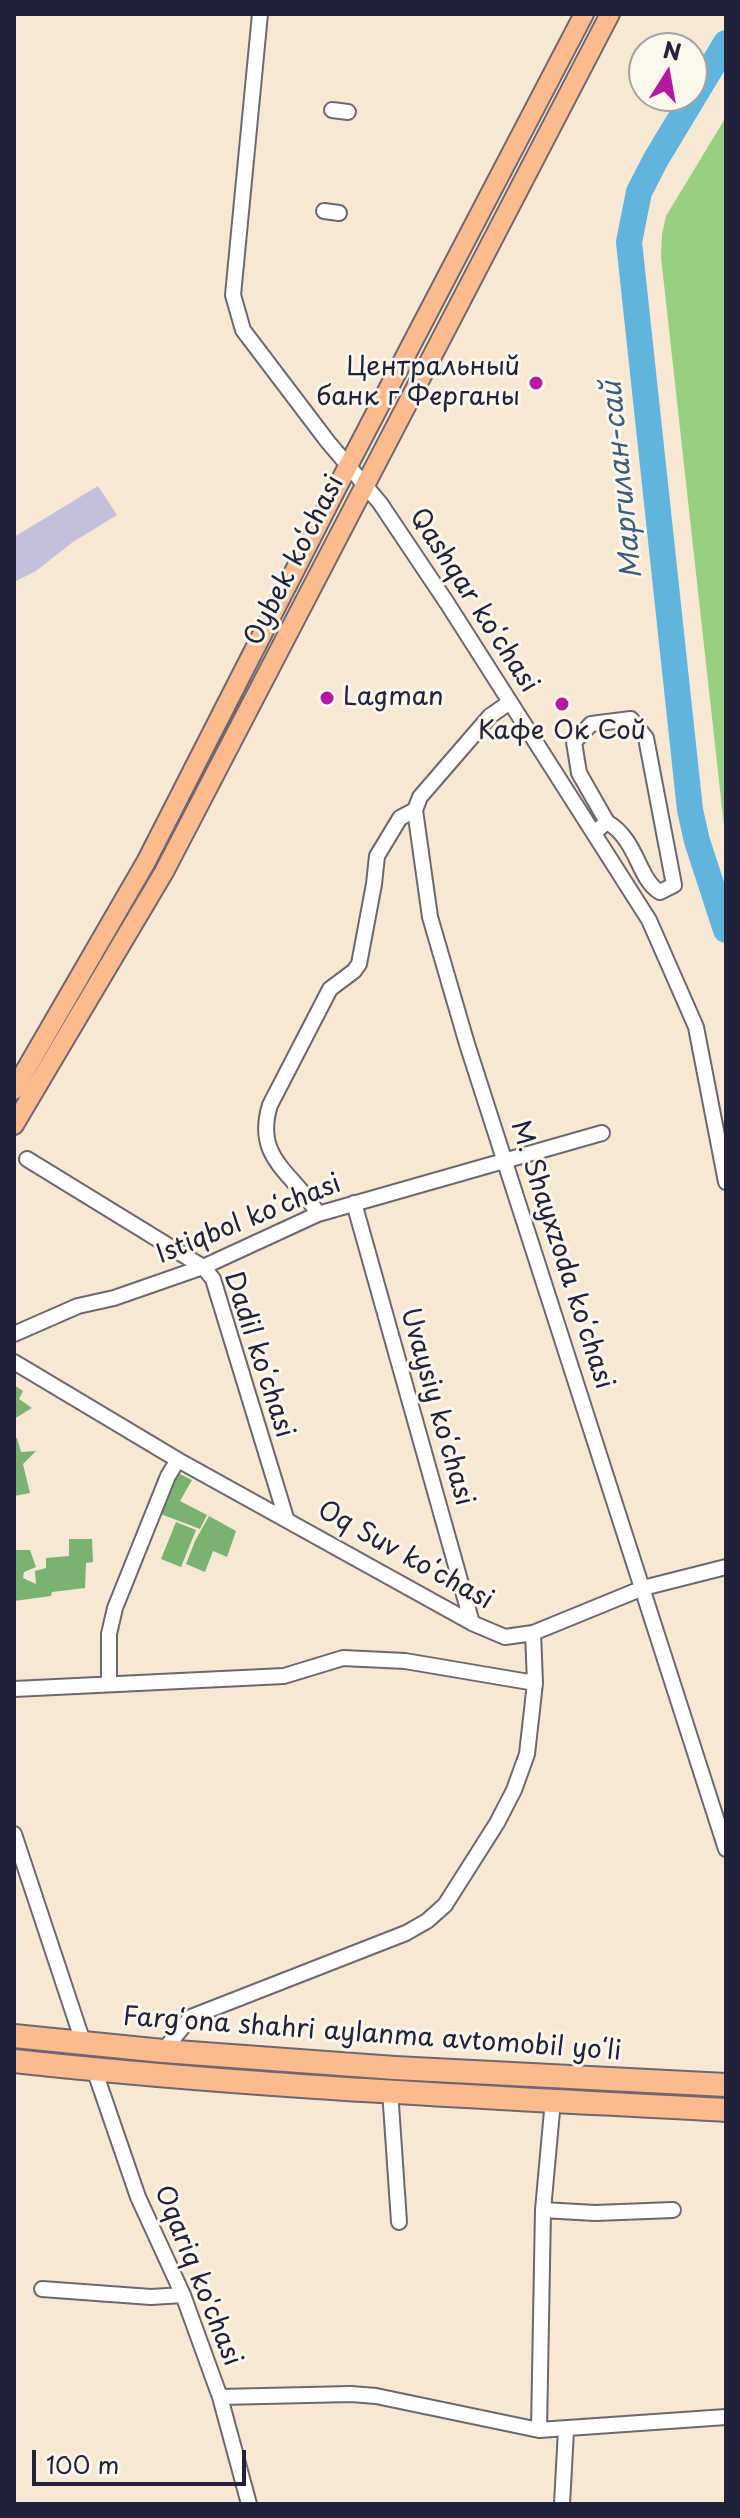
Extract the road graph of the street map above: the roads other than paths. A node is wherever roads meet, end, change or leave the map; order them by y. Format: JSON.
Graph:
{"nodes":[{"id":1,"x":260,"y":14,"type":"edge"},
{"id":2,"x":584,"y":14,"type":"edge"},
{"id":3,"x":610,"y":14,"type":"edge"},
{"id":4,"x":332,"y":110,"type":"dead end"},
{"id":5,"x":348,"y":112,"type":"dead end"},
{"id":6,"x":348,"y":466,"type":"junction"},
{"id":7,"x":364,"y":484,"type":"junction"},
{"id":8,"x":510,"y":702,"type":"junction"},
{"id":9,"x":415,"y":810,"type":"junction"},
{"id":10,"x":607,"y":822,"type":"junction"},
{"id":11,"x":594,"y":833,"type":"junction"},
{"id":12,"x":14,"y":1090,"type":"edge"},
{"id":13,"x":14,"y":1125,"type":"edge"},
{"id":14,"x":602,"y":1133,"type":"dead end"},
{"id":15,"x":27,"y":1159,"type":"dead end"},
{"id":16,"x":505,"y":1160,"type":"junction"},
{"id":17,"x":726,"y":1182,"type":"edge"},
{"id":18,"x":354,"y":1203,"type":"junction"},
{"id":19,"x":318,"y":1214,"type":"junction"},
{"id":20,"x":203,"y":1267,"type":"junction"},
{"id":21,"x":14,"y":1334,"type":"edge"},
{"id":22,"x":14,"y":1362,"type":"edge"},
{"id":23,"x":178,"y":1460,"type":"junction"},
{"id":24,"x":286,"y":1518,"type":"junction"},
{"id":25,"x":726,"y":1567,"type":"edge"},
{"id":26,"x":643,"y":1588,"type":"junction"},
{"id":27,"x":472,"y":1623,"type":"junction"},
{"id":28,"x":533,"y":1633,"type":"junction"},
{"id":29,"x":109,"y":1682,"type":"junction"},
{"id":30,"x":535,"y":1683,"type":"junction"},
{"id":31,"x":14,"y":1689,"type":"edge"},
{"id":32,"x":14,"y":1834,"type":"edge"},
{"id":33,"x":726,"y":1849,"type":"edge"},
{"id":34,"x":14,"y":2036,"type":"edge"},
{"id":35,"x":83,"y":2042,"type":"junction"},
{"id":36,"x":163,"y":2051,"type":"junction"},
{"id":37,"x":14,"y":2061,"type":"edge"},
{"id":38,"x":94,"y":2069,"type":"junction"},
{"id":39,"x":726,"y":2085,"type":"edge"},
{"id":40,"x":390,"y":2090,"type":"junction"},
{"id":41,"x":553,"y":2100,"type":"junction"},
{"id":42,"x":726,"y":2110,"type":"edge"},
{"id":43,"x":543,"y":2210,"type":"junction"},
{"id":44,"x":673,"y":2210,"type":"dead end"},
{"id":45,"x":399,"y":2222,"type":"dead end"},
{"id":46,"x":42,"y":2289,"type":"dead end"},
{"id":47,"x":183,"y":2295,"type":"junction"},
{"id":48,"x":220,"y":2397,"type":"junction"},
{"id":49,"x":726,"y":2417,"type":"edge"},
{"id":50,"x":539,"y":2430,"type":"junction"},
{"id":51,"x":566,"y":2430,"type":"junction"},
{"id":52,"x":248,"y":2504,"type":"edge"},
{"id":53,"x":562,"y":2504,"type":"edge"}],
"edges":[{"from":1,"to":6,"type":"street","name":"Qashqar koʻchasi"},
{"from":2,"to":6,"type":"main road","name":"Oybek ko‘chasi"},
{"from":3,"to":7,"type":"main road","name":"Oybek ko‘chasi"},
{"from":4,"to":5,"type":"street"},
{"from":6,"to":7,"type":"street","name":"Qashqar koʻchasi"},
{"from":6,"to":12,"type":"main road","name":"Oybek ko‘chasi"},
{"from":7,"to":8,"type":"street","name":"Qashqar koʻchasi"},
{"from":7,"to":13,"type":"main road","name":"Oybek ko‘chasi"},
{"from":8,"to":9,"type":"street"},
{"from":8,"to":11,"type":"street","name":"Qashqar koʻchasi"},
{"from":9,"to":16,"type":"street","name":"M. Shayxzoda koʻchasi"},
{"from":9,"to":19,"type":"street"},
{"from":10,"to":10,"type":"street"},
{"from":10,"to":11,"type":"street"},
{"from":11,"to":17,"type":"street","name":"Qashqar koʻchasi"},
{"from":14,"to":16,"type":"street","name":"Istiqbol koʻchasi"},
{"from":15,"to":20,"type":"street","name":"Dadil koʻchasi"},
{"from":16,"to":18,"type":"street","name":"Istiqbol koʻchasi"},
{"from":16,"to":26,"type":"street","name":"M. Shayxzoda koʻchasi"},
{"from":18,"to":19,"type":"street","name":"Istiqbol koʻchasi"},
{"from":18,"to":27,"type":"street","name":"Uvaysiy koʻchasi"},
{"from":19,"to":20,"type":"street","name":"Istiqbol koʻchasi"},
{"from":20,"to":21,"type":"street","name":"Istiqbol koʻchasi"},
{"from":20,"to":24,"type":"street","name":"Dadil koʻchasi"},
{"from":22,"to":23,"type":"street","name":"Oq Suv koʻchasi"},
{"from":23,"to":24,"type":"street","name":"Oq Suv koʻchasi"},
{"from":23,"to":29,"type":"street"},
{"from":24,"to":27,"type":"street","name":"Oq Suv koʻchasi"},
{"from":25,"to":26,"type":"street"},
{"from":26,"to":28,"type":"street"},
{"from":26,"to":33,"type":"street","name":"M. Shayxzoda koʻchasi"},
{"from":27,"to":28,"type":"street","name":"Oq Suv koʻchasi"},
{"from":28,"to":30,"type":"street"},
{"from":29,"to":30,"type":"street"},
{"from":29,"to":31,"type":"street"},
{"from":30,"to":36,"type":"street"},
{"from":32,"to":35,"type":"street"},
{"from":34,"to":35,"type":"highway","name":"Fargʻona shahri aylanma avtomobil yoʻli"},
{"from":35,"to":36,"type":"highway","name":"Fargʻona shahri aylanma avtomobil yoʻli"},
{"from":36,"to":39,"type":"highway","name":"Fargʻona shahri aylanma avtomobil yoʻli"},
{"from":37,"to":38,"type":"highway","name":"Fargʻona shahri aylanma avtomobil yoʻli"},
{"from":38,"to":40,"type":"highway","name":"Fargʻona shahri aylanma avtomobil yoʻli"},
{"from":38,"to":47,"type":"street","name":"Oqariq ko'chasi"},
{"from":40,"to":41,"type":"highway","name":"Fargʻona shahri aylanma avtomobil yoʻli"},
{"from":40,"to":45,"type":"street"},
{"from":41,"to":42,"type":"highway","name":"Fargʻona shahri aylanma avtomobil yoʻli"},
{"from":41,"to":43,"type":"street"},
{"from":43,"to":44,"type":"street"},
{"from":43,"to":50,"type":"street"},
{"from":46,"to":47,"type":"street"},
{"from":47,"to":48,"type":"street","name":"Oqariq ko'chasi"},
{"from":48,"to":50,"type":"street"},
{"from":48,"to":52,"type":"street","name":"Oqariq ko'chasi"},
{"from":49,"to":51,"type":"street"},
{"from":50,"to":51,"type":"street"},
{"from":51,"to":53,"type":"street"}]}
